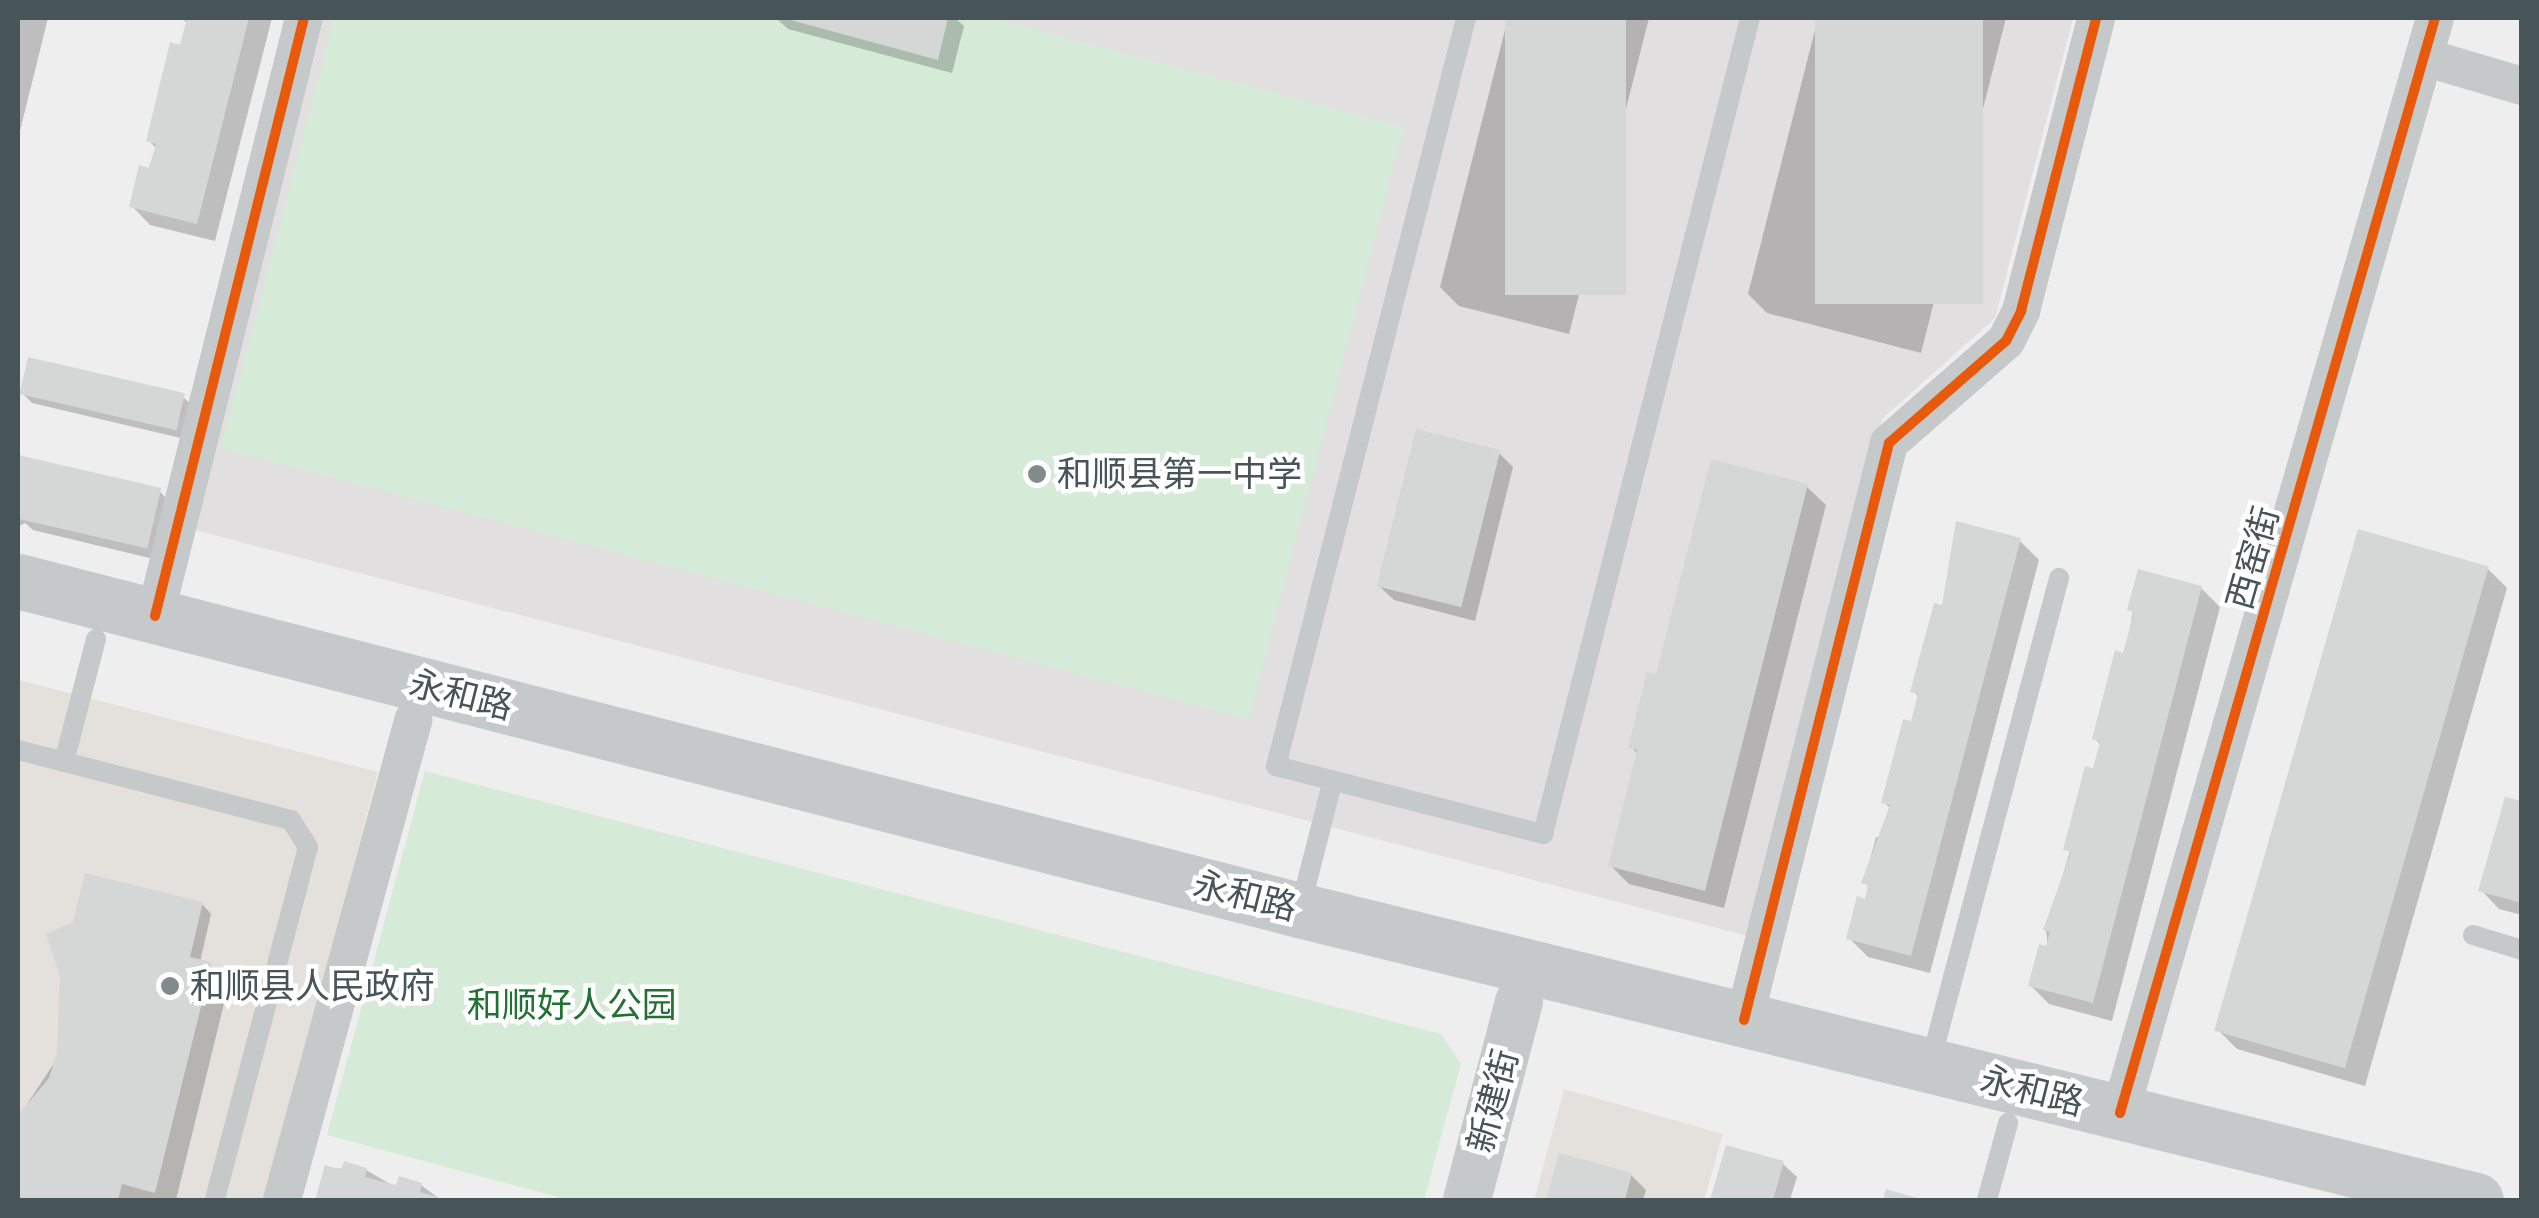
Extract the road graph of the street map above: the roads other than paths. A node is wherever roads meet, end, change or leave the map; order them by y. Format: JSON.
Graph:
{"nodes":[{"id":1,"x":304,"y":18,"type":"edge"},
{"id":2,"x":1466,"y":18,"type":"edge"},
{"id":3,"x":1750,"y":18,"type":"edge"},
{"id":4,"x":2096,"y":18,"type":"edge"},
{"id":5,"x":2435,"y":18,"type":"edge"},
{"id":6,"x":2424,"y":56,"type":"junction"},
{"id":7,"x":2522,"y":86,"type":"edge"},
{"id":8,"x":2058,"y":578,"type":"dead end"},
{"id":9,"x":18,"y":581,"type":"edge"},
{"id":10,"x":155,"y":616,"type":"junction"},
{"id":11,"x":18,"y":618,"type":"edge"},
{"id":12,"x":96,"y":638,"type":"junction"},
{"id":13,"x":413,"y":720,"type":"junction"},
{"id":14,"x":18,"y":750,"type":"edge"},
{"id":15,"x":64,"y":762,"type":"junction"},
{"id":16,"x":1333,"y":780,"type":"junction"},
{"id":17,"x":1299,"y":910,"type":"junction"},
{"id":18,"x":2473,"y":935,"type":"dead end"},
{"id":19,"x":2522,"y":950,"type":"edge"},
{"id":20,"x":1519,"y":1002,"type":"junction"},
{"id":21,"x":1744,"y":1020,"type":"junction"},
{"id":22,"x":1930,"y":1066,"type":"junction"},
{"id":23,"x":2120,"y":1113,"type":"junction"},
{"id":24,"x":2008,"y":1122,"type":"junction"},
{"id":25,"x":216,"y":1200,"type":"edge"},
{"id":26,"x":282,"y":1200,"type":"edge"},
{"id":27,"x":1466,"y":1200,"type":"edge"},
{"id":28,"x":1986,"y":1200,"type":"edge"},
{"id":29,"x":2322,"y":1200,"type":"edge"},
{"id":30,"x":2476,"y":1200,"type":"edge"}],
"edges":[{"from":1,"to":10,"type":"street"},
{"from":2,"to":16,"type":"lane"},
{"from":3,"to":16,"type":"lane"},
{"from":4,"to":21,"type":"street"},
{"from":5,"to":6,"type":"street","name":"西窑街"},
{"from":6,"to":7,"type":"street"},
{"from":6,"to":23,"type":"street","name":"西窑街"},
{"from":8,"to":22,"type":"lane"},
{"from":9,"to":10,"type":"main road","name":"永和路"},
{"from":10,"to":17,"type":"main road","name":"永和路"},
{"from":11,"to":12,"type":"main road","name":"永和路"},
{"from":12,"to":13,"type":"main road","name":"永和路"},
{"from":12,"to":15,"type":"lane"},
{"from":13,"to":20,"type":"main road","name":"永和路"},
{"from":13,"to":26,"type":"street"},
{"from":14,"to":15,"type":"lane"},
{"from":15,"to":25,"type":"lane"},
{"from":16,"to":17,"type":"lane"},
{"from":17,"to":21,"type":"main road","name":"永和路"},
{"from":18,"to":19,"type":"lane"},
{"from":20,"to":24,"type":"main road","name":"永和路"},
{"from":20,"to":27,"type":"street","name":"新建街"},
{"from":21,"to":22,"type":"main road","name":"永和路"},
{"from":22,"to":23,"type":"main road","name":"永和路"},
{"from":23,"to":30,"type":"main road","name":"永和路"},
{"from":24,"to":28,"type":"lane"},
{"from":24,"to":29,"type":"main road","name":"永和路"}]}
